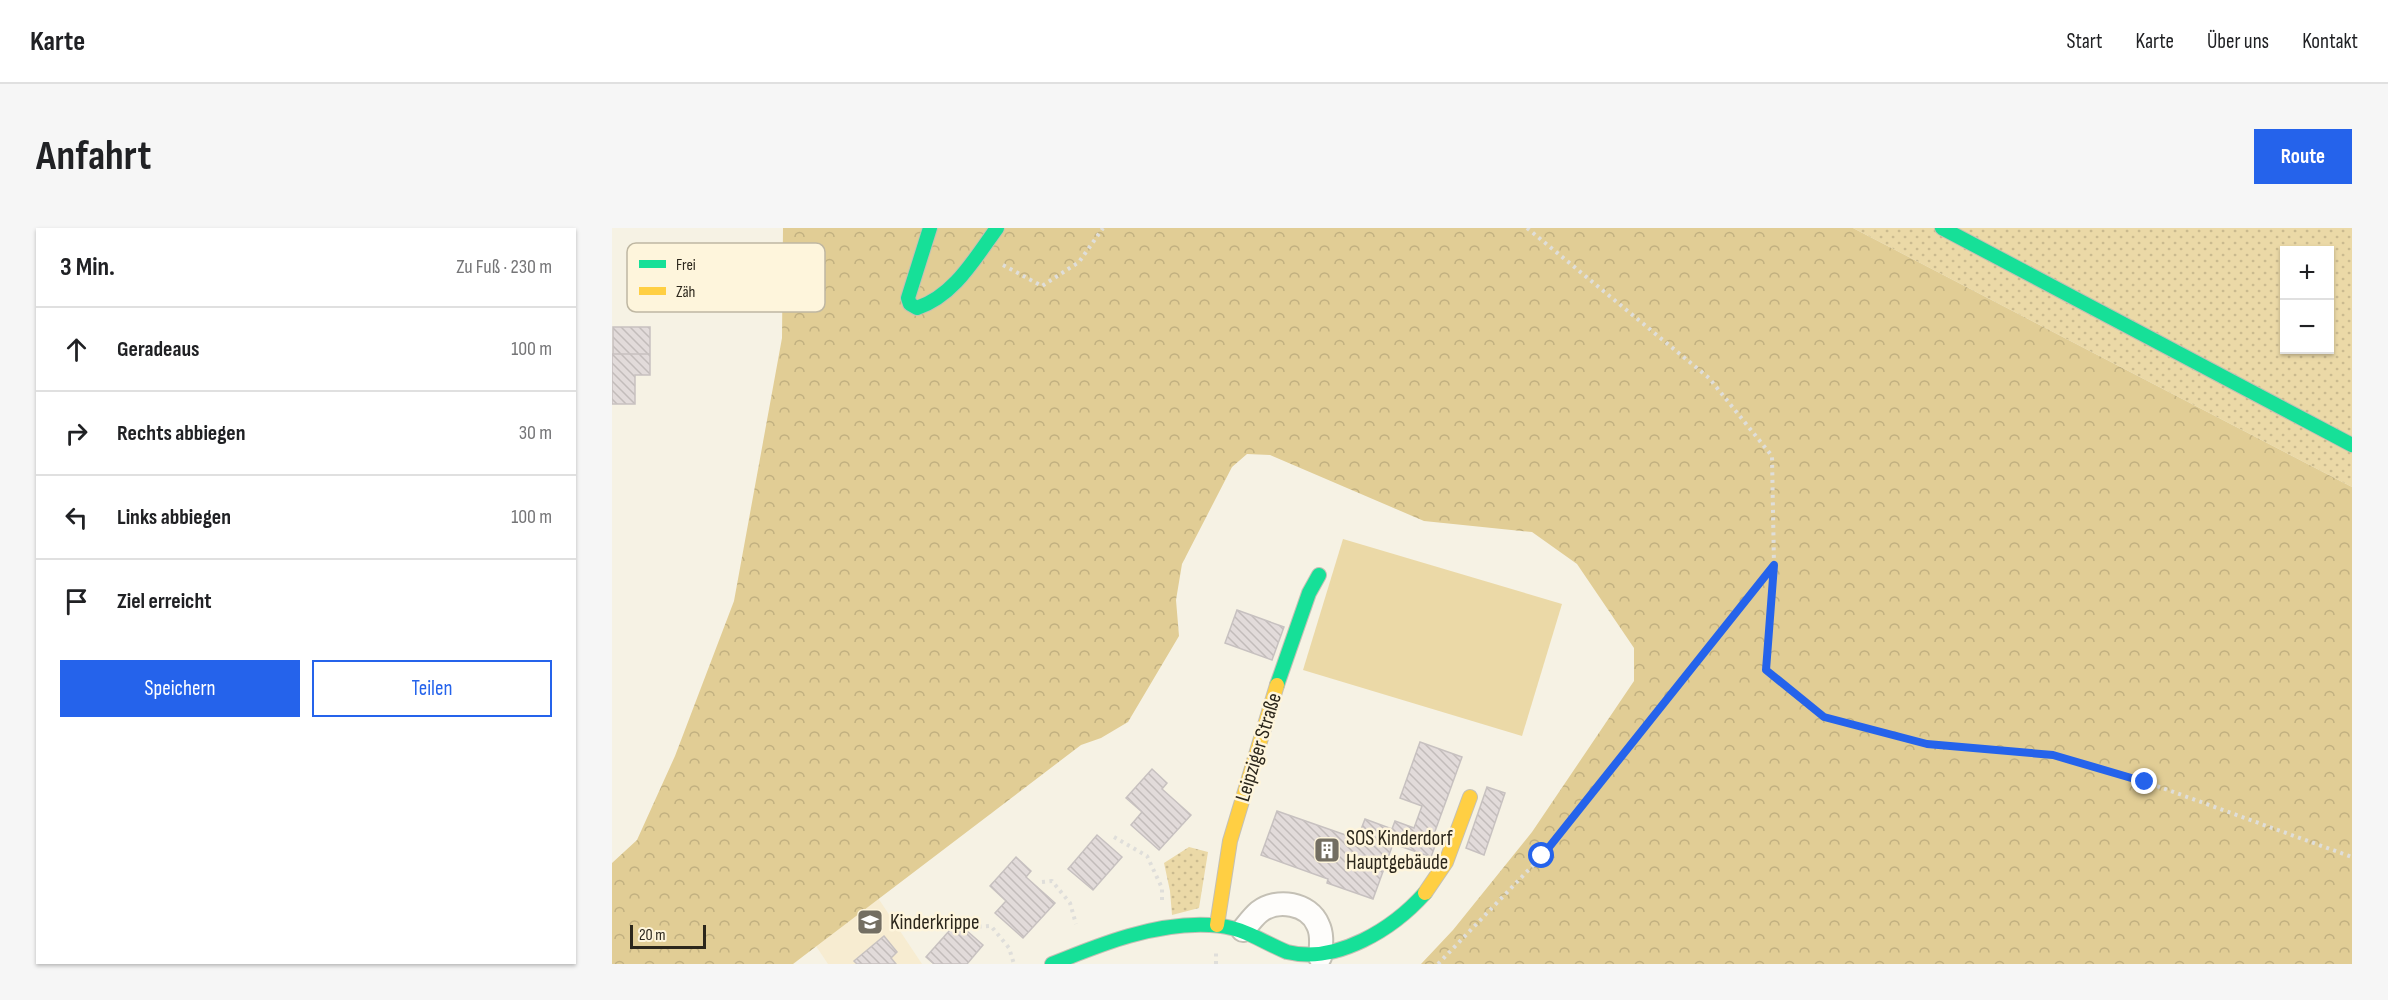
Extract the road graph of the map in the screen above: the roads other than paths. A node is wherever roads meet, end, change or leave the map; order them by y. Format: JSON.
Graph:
{"nodes":[{"id":1,"x":930,"y":228,"type":"edge"},
{"id":2,"x":997,"y":228,"type":"edge"},
{"id":3,"x":1942,"y":228,"type":"edge"},
{"id":4,"x":2352,"y":445,"type":"edge"},
{"id":5,"x":1319,"y":575,"type":"dead end"},
{"id":6,"x":1470,"y":797,"type":"dead end"},
{"id":7,"x":1217,"y":925,"type":"junction"},
{"id":8,"x":1243,"y":930,"type":"junction"},
{"id":9,"x":1320,"y":957,"type":"junction"},
{"id":10,"x":1052,"y":964,"type":"edge"}],
"edges":[{"from":1,"to":2,"type":"street"},
{"from":3,"to":4,"type":"street"},
{"from":5,"to":7,"type":"street","name":"Leipziger Straße"},
{"from":6,"to":9,"type":"street"},
{"from":7,"to":8,"type":"street"},
{"from":7,"to":10,"type":"street"},
{"from":8,"to":9,"type":"street"},
{"from":8,"to":9,"type":"street"}]}
